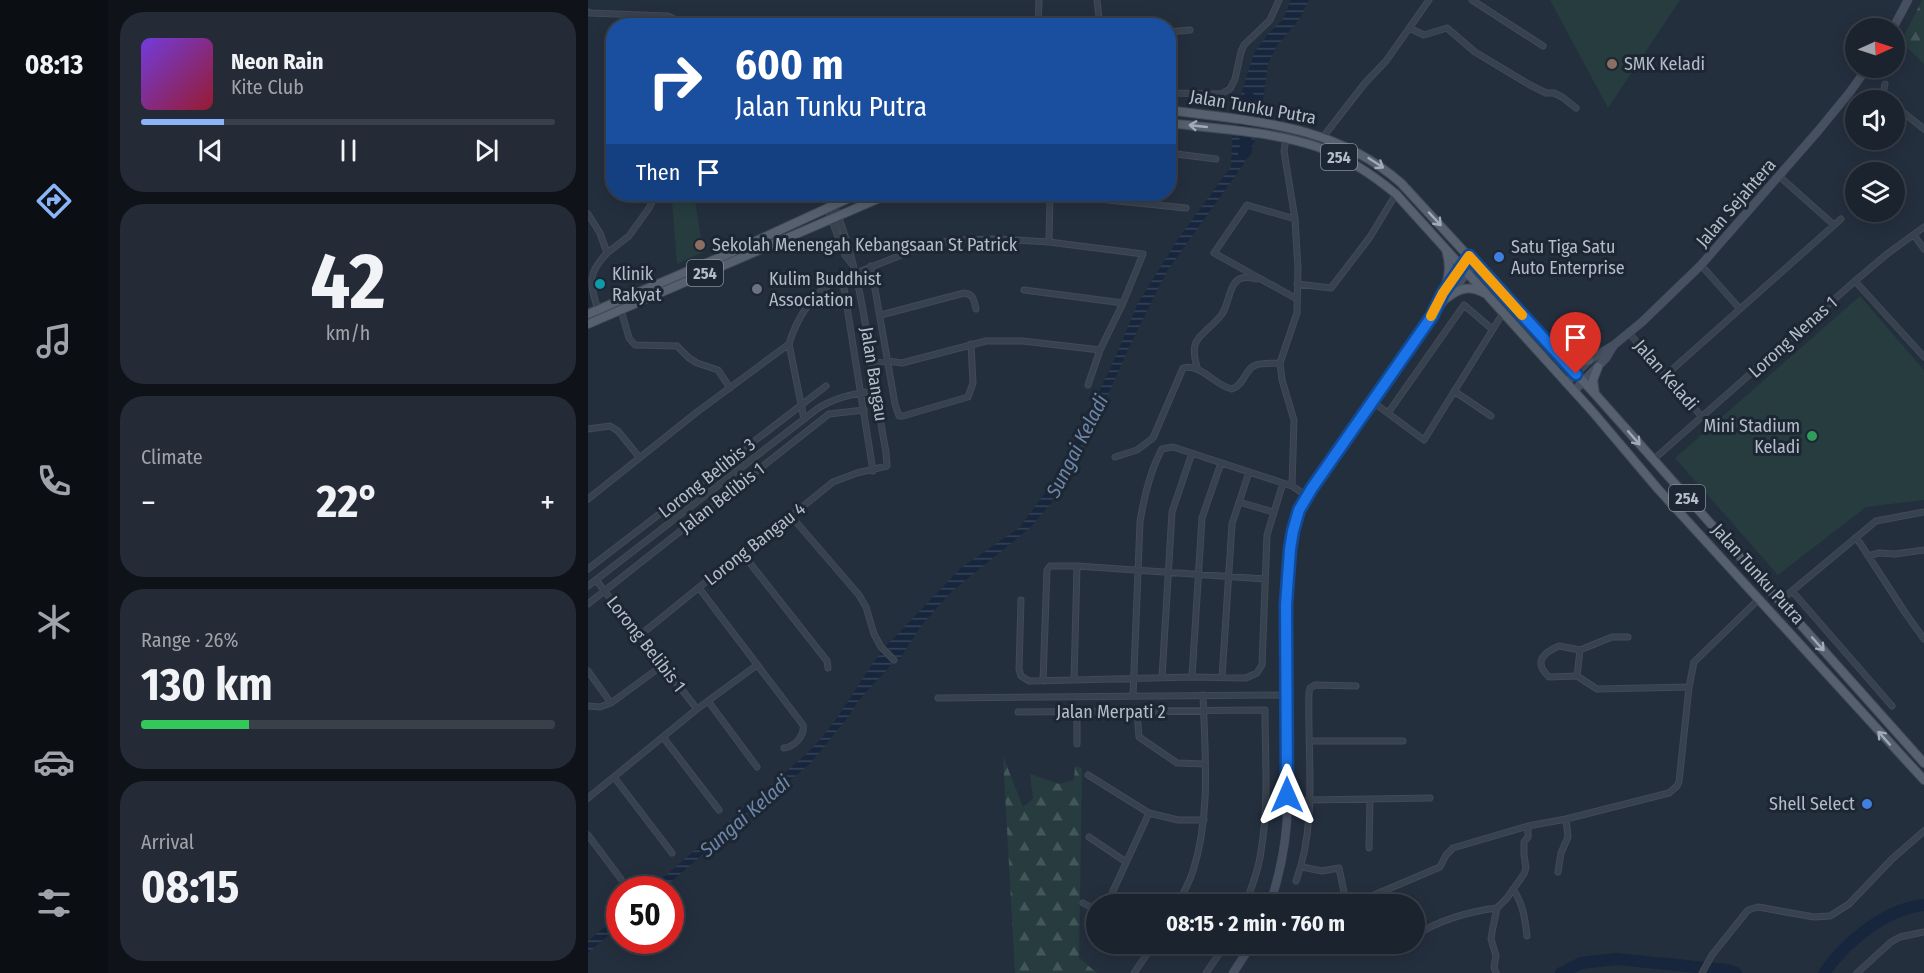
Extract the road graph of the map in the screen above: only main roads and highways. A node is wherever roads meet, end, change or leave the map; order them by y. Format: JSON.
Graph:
{"nodes":[{"id":1,"x":1908,"y":0,"type":"edge"},
{"id":2,"x":1898,"y":18,"type":"edge"},
{"id":3,"x":1860,"y":78,"type":"edge"},
{"id":4,"x":1176,"y":111,"type":"edge"},
{"id":5,"x":1176,"y":124,"type":"edge"},
{"id":6,"x":842,"y":201,"type":"edge"},
{"id":7,"x":872,"y":201,"type":"edge"},
{"id":8,"x":1436,"y":237,"type":"junction"},
{"id":9,"x":1472,"y":260,"type":"junction"},
{"id":10,"x":1464,"y":269,"type":"junction"},
{"id":11,"x":1486,"y":294,"type":"junction"},
{"id":12,"x":1445,"y":295,"type":"junction"},
{"id":13,"x":588,"y":314,"type":"edge"},
{"id":14,"x":588,"y":324,"type":"edge"},
{"id":15,"x":1614,"y":345,"type":"junction"},
{"id":16,"x":1558,"y":354,"type":"junction"},
{"id":17,"x":1590,"y":360,"type":"junction"},
{"id":18,"x":1598,"y":367,"type":"junction"},
{"id":19,"x":1576,"y":374,"type":"junction"},
{"id":20,"x":1583,"y":381,"type":"junction"},
{"id":21,"x":1566,"y":383,"type":"junction"},
{"id":22,"x":1574,"y":391,"type":"junction"},
{"id":23,"x":1595,"y":394,"type":"junction"},
{"id":24,"x":1757,"y":596,"type":"junction"},
{"id":25,"x":1780,"y":601,"type":"junction"},
{"id":26,"x":1783,"y":625,"type":"junction"},
{"id":27,"x":1924,"y":763,"type":"edge"},
{"id":28,"x":1924,"y":780,"type":"edge"},
{"id":29,"x":1273,"y":894,"type":"edge"},
{"id":30,"x":1245,"y":954,"type":"edge"},
{"id":31,"x":1233,"y":973,"type":"edge"}],
"edges":[{"from":1,"to":2,"type":"main road"},
{"from":3,"to":15,"type":"main road","name":"Jalan Sejahtera"},
{"from":4,"to":9,"type":"main road","name":"Jalan Tunku Putra","number":"254","one_way":true},
{"from":8,"to":5,"type":"main road","name":"Jalan Tunku Putra","number":"254","one_way":true},
{"from":6,"to":13,"type":"main road","number":"254"},
{"from":7,"to":14,"type":"main road","number":"254"},
{"from":8,"to":10,"type":"main road","name":"Jalan Tunku Putra","number":"254"},
{"from":8,"to":12,"type":"main road"},
{"from":9,"to":10,"type":"main road"},
{"from":9,"to":16,"type":"main road","name":"Jalan Tunku Putra","number":"254"},
{"from":10,"to":11,"type":"main road","name":"Jalan Tunku Putra","number":"254"},
{"from":10,"to":12,"type":"main road"},
{"from":11,"to":12,"type":"main road"},
{"from":11,"to":21,"type":"main road","name":"Jalan Tunku Putra","number":"254"},
{"from":12,"to":29,"type":"main road"},
{"from":15,"to":17,"type":"main road","name":"Jalan Sejahtera"},
{"from":15,"to":18,"type":"main road","name":"Jalan Sejahtera"},
{"from":16,"to":17,"type":"main road"},
{"from":16,"to":19,"type":"main road","name":"Jalan Tunku Putra","number":"254"},
{"from":17,"to":19,"type":"main road","name":"Jalan Sejahtera"},
{"from":18,"to":20,"type":"main road","name":"Jalan Sejahtera"},
{"from":18,"to":23,"type":"main road"},
{"from":19,"to":20,"type":"main road","name":"Jalan Tunku Putra","number":"254"},
{"from":19,"to":21,"type":"main road","name":"Jalan Sejahtera"},
{"from":20,"to":22,"type":"main road","name":"Jalan Sejahtera"},
{"from":20,"to":23,"type":"main road","name":"Jalan Tunku Putra","number":"254"},
{"from":21,"to":22,"type":"main road","name":"Jalan Tunku Putra","number":"254"},
{"from":22,"to":24,"type":"main road","name":"Jalan Tunku Putra","number":"254"},
{"from":23,"to":25,"type":"main road","name":"Jalan Tunku Putra","number":"254","one_way":true},
{"from":24,"to":25,"type":"main road"},
{"from":24,"to":26,"type":"main road","name":"Jalan Tunku Putra","number":"254"},
{"from":25,"to":26,"type":"main road"},
{"from":25,"to":27,"type":"main road","name":"Jalan Tunku Putra","number":"254","one_way":true},
{"from":28,"to":26,"type":"main road","name":"Jalan Tunku Putra","number":"254","one_way":true},
{"from":30,"to":31,"type":"main road"}]}
